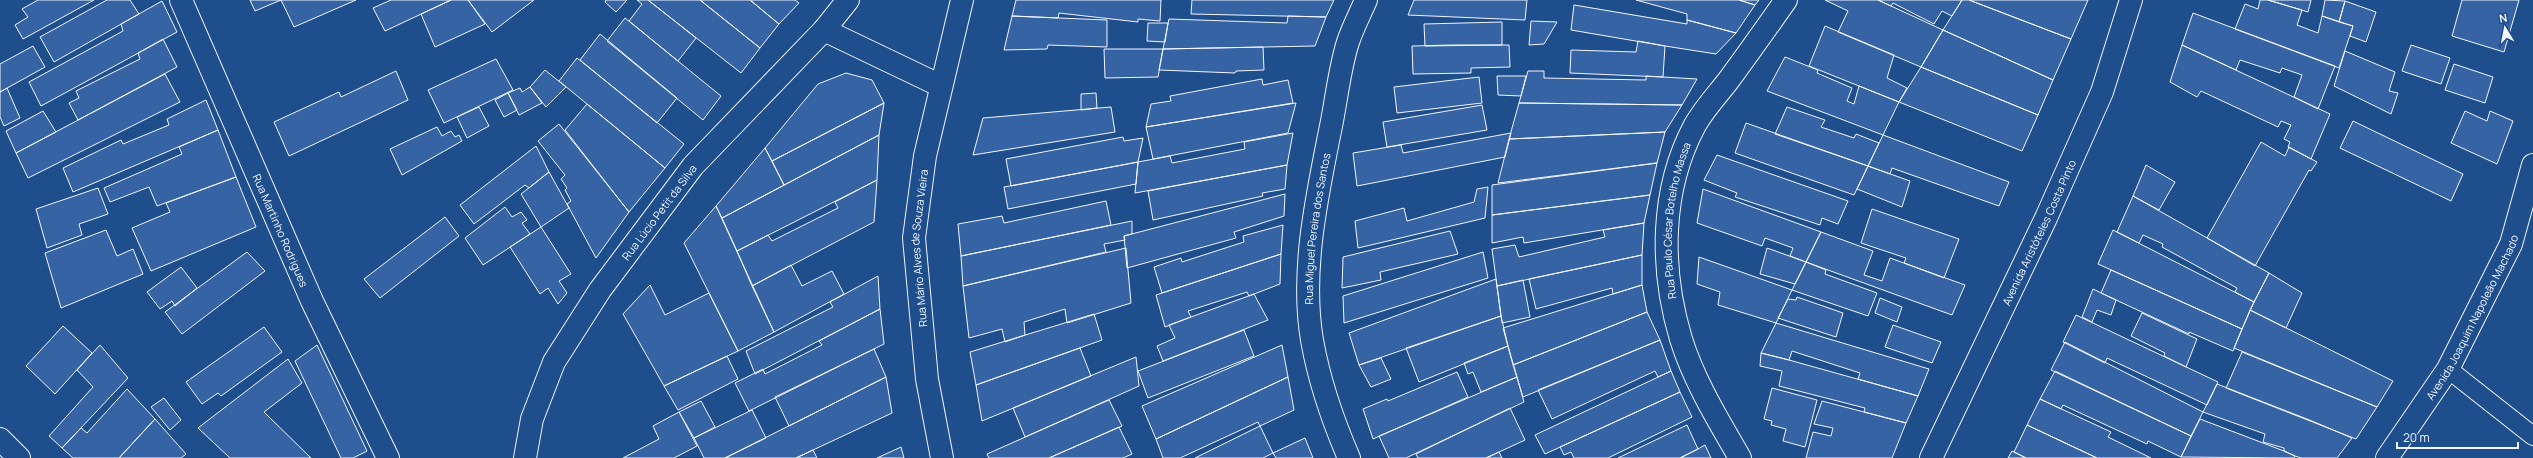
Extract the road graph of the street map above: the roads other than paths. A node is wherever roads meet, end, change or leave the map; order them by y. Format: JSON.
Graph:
{"nodes":[{"id":1,"x":181,"y":0,"type":"edge"},
{"id":2,"x":848,"y":0,"type":"edge"},
{"id":3,"x":962,"y":0,"type":"edge"},
{"id":4,"x":1366,"y":0,"type":"edge"},
{"id":5,"x":1786,"y":0,"type":"edge"},
{"id":6,"x":2131,"y":0,"type":"edge"},
{"id":7,"x":824,"y":30,"type":"junction"},
{"id":8,"x":941,"y":86,"type":"junction"},
{"id":9,"x":2533,"y":165,"type":"edge"},
{"id":10,"x":2448,"y":369,"type":"junction"},
{"id":11,"x":2533,"y":436,"type":"edge"},
{"id":12,"x":0,"y":439,"type":"edge"},
{"id":13,"x":19,"y":458,"type":"edge"},
{"id":14,"x":388,"y":458,"type":"edge"},
{"id":15,"x":525,"y":458,"type":"edge"},
{"id":16,"x":942,"y":458,"type":"edge"},
{"id":17,"x":1349,"y":458,"type":"edge"},
{"id":18,"x":1740,"y":458,"type":"edge"},
{"id":19,"x":1931,"y":458,"type":"edge"},
{"id":20,"x":2386,"y":458,"type":"edge"}],
"edges":[{"from":1,"to":14,"type":"street","name":"Rua Martinho Rodrigues"},
{"from":2,"to":7,"type":"street","name":"Rua Lúcio Petit da Silva"},
{"from":3,"to":8,"type":"street","name":"Rua Mário Alves de Souza Vieira"},
{"from":4,"to":17,"type":"street","name":"Rua Miguel Pereira dos Santos"},
{"from":5,"to":18,"type":"street","name":"Rua Paulo César Botelho Massa"},
{"from":6,"to":19,"type":"street","name":"Avenida Aristóteles Costa Pinto"},
{"from":7,"to":8,"type":"street"},
{"from":7,"to":15,"type":"street","name":"Rua Lúcio Petit da Silva"},
{"from":8,"to":16,"type":"street","name":"Rua Mário Alves de Souza Vieira"},
{"from":9,"to":10,"type":"street","name":"Avenida Joaquim Napoleão Machado"},
{"from":10,"to":11,"type":"lane"},
{"from":10,"to":20,"type":"street","name":"Avenida Joaquim Napoleão Machado"},
{"from":12,"to":13,"type":"street"}]}
